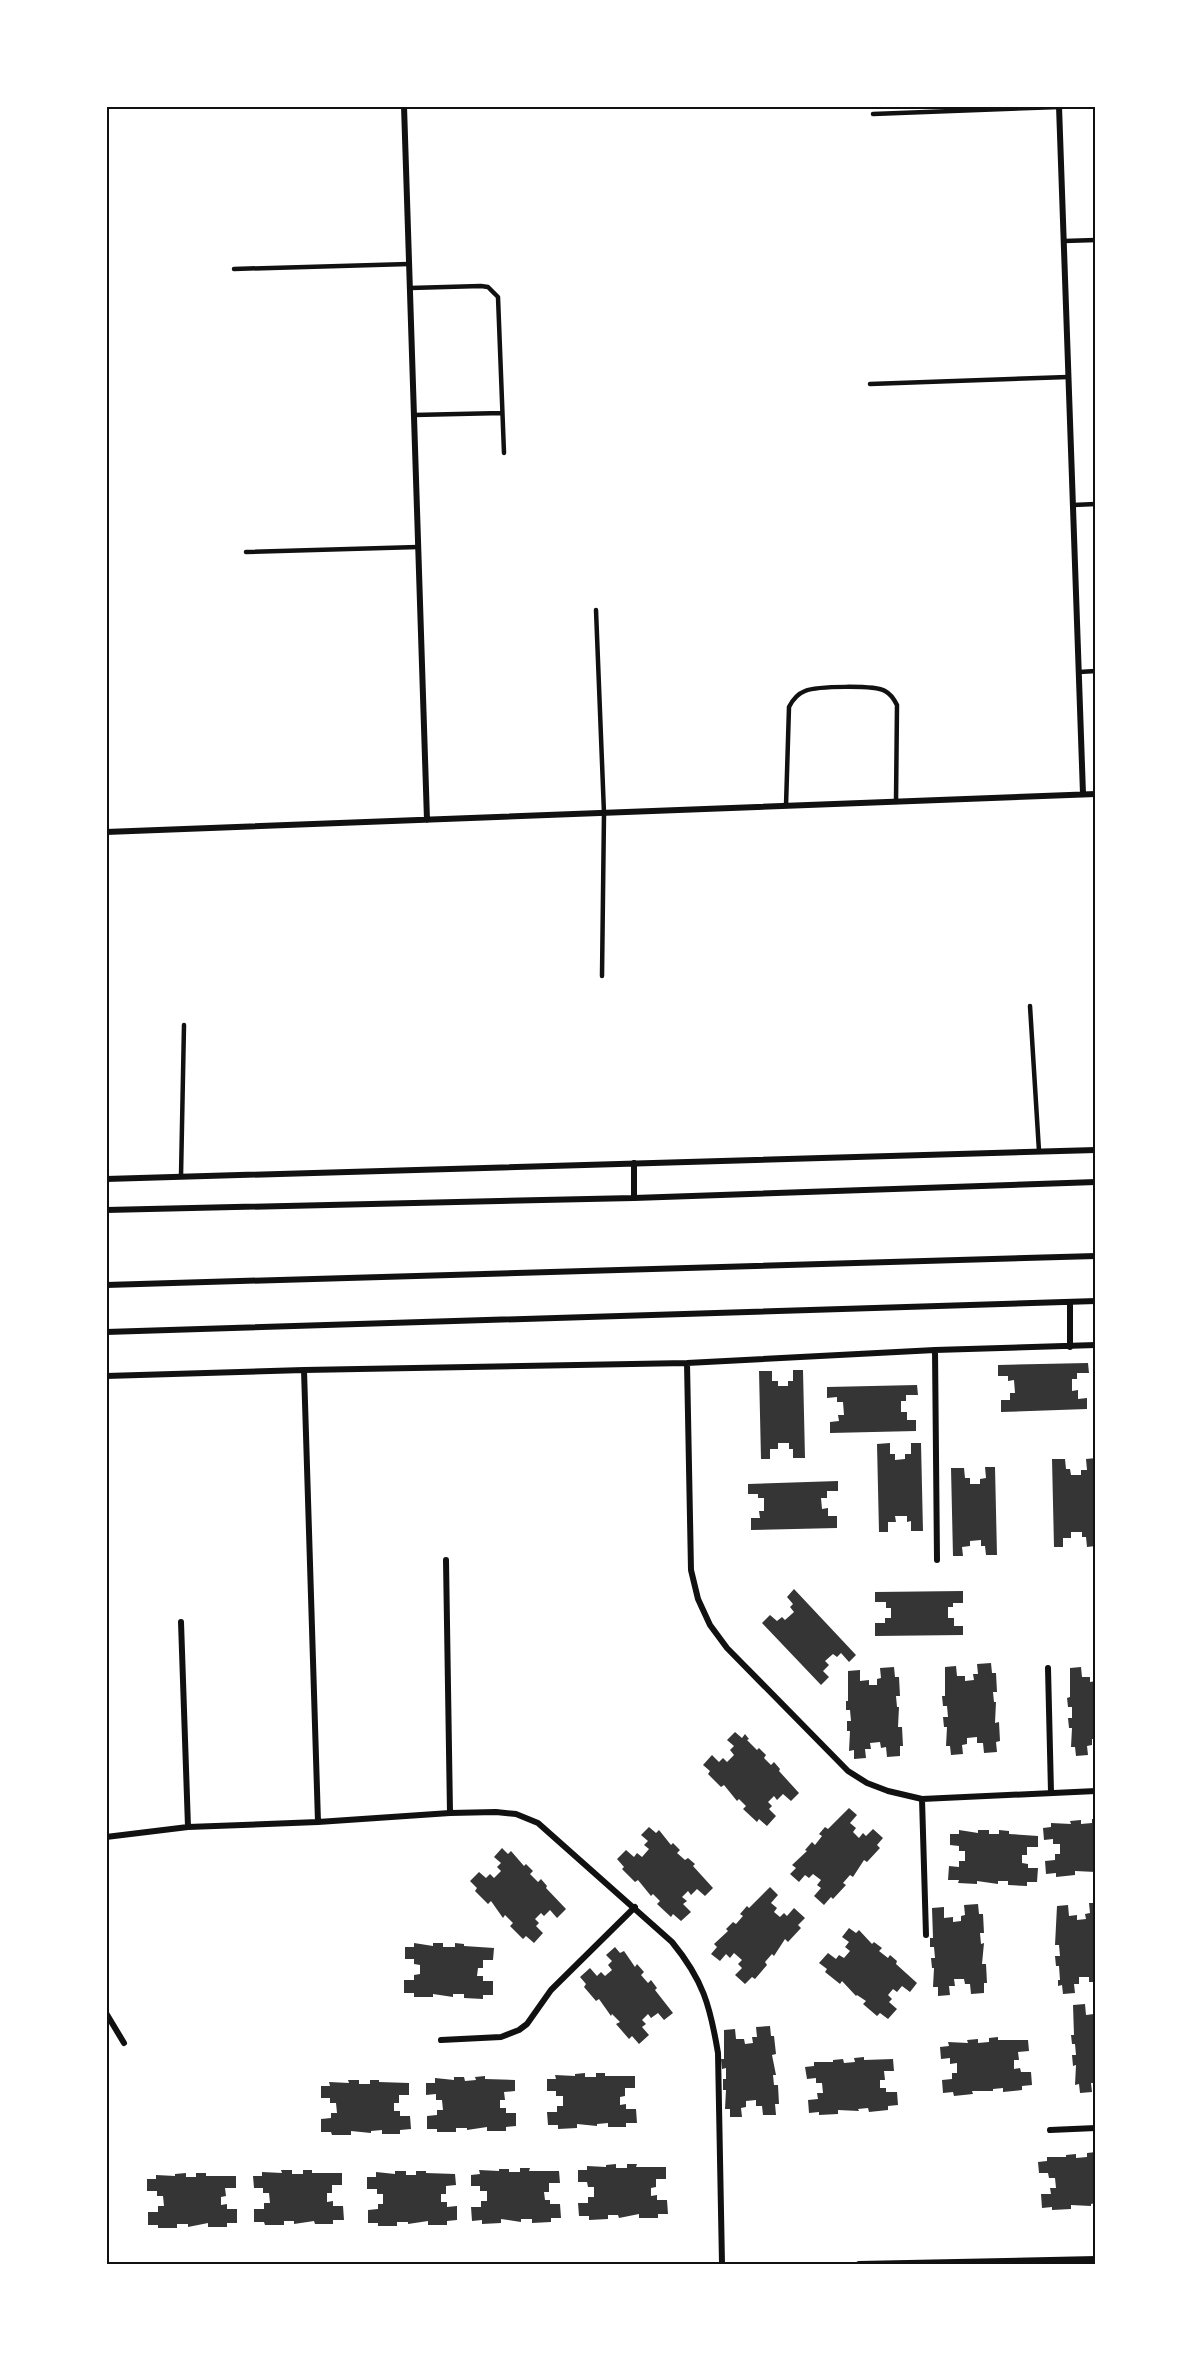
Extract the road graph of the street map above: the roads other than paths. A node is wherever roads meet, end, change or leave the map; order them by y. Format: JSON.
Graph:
{"nodes":[{"id":1,"x":404,"y":106,"type":"edge"},
{"id":2,"x":1059,"y":107,"type":"edge"},
{"id":3,"x":873,"y":114,"type":"dead end"},
{"id":4,"x":1095,"y":240,"type":"edge"},
{"id":5,"x":1064,"y":241,"type":"junction"},
{"id":6,"x":409,"y":264,"type":"junction"},
{"id":7,"x":234,"y":269,"type":"dead end"},
{"id":8,"x":410,"y":288,"type":"junction"},
{"id":9,"x":1068,"y":377,"type":"junction"},
{"id":10,"x":870,"y":384,"type":"dead end"},
{"id":11,"x":502,"y":413,"type":"junction"},
{"id":12,"x":414,"y":416,"type":"junction"},
{"id":13,"x":504,"y":453,"type":"dead end"},
{"id":14,"x":1095,"y":504,"type":"edge"},
{"id":15,"x":1073,"y":505,"type":"junction"},
{"id":16,"x":418,"y":547,"type":"junction"},
{"id":17,"x":246,"y":552,"type":"dead end"},
{"id":18,"x":596,"y":610,"type":"dead end"},
{"id":19,"x":1095,"y":671,"type":"edge"},
{"id":20,"x":1078,"y":672,"type":"junction"},
{"id":21,"x":1083,"y":794,"type":"junction"},
{"id":22,"x":1095,"y":794,"type":"edge"},
{"id":23,"x":896,"y":801,"type":"junction"},
{"id":24,"x":786,"y":806,"type":"junction"},
{"id":25,"x":604,"y":813,"type":"junction"},
{"id":26,"x":427,"y":820,"type":"junction"},
{"id":27,"x":106,"y":832,"type":"edge"},
{"id":28,"x":602,"y":976,"type":"dead end"},
{"id":29,"x":1030,"y":1006,"type":"dead end"},
{"id":30,"x":184,"y":1025,"type":"dead end"},
{"id":31,"x":1095,"y":1150,"type":"edge"},
{"id":32,"x":1039,"y":1151,"type":"junction"},
{"id":33,"x":634,"y":1163,"type":"junction"},
{"id":34,"x":181,"y":1176,"type":"junction"},
{"id":35,"x":106,"y":1179,"type":"edge"},
{"id":36,"x":1095,"y":1182,"type":"edge"},
{"id":37,"x":634,"y":1198,"type":"junction"},
{"id":38,"x":106,"y":1210,"type":"edge"},
{"id":39,"x":1095,"y":1256,"type":"edge"},
{"id":40,"x":106,"y":1285,"type":"edge"},
{"id":41,"x":1095,"y":1301,"type":"edge"},
{"id":42,"x":1070,"y":1302,"type":"junction"},
{"id":43,"x":106,"y":1332,"type":"edge"},
{"id":44,"x":1095,"y":1346,"type":"edge"},
{"id":45,"x":1070,"y":1347,"type":"junction"},
{"id":46,"x":935,"y":1350,"type":"junction"},
{"id":47,"x":687,"y":1362,"type":"junction"},
{"id":48,"x":304,"y":1370,"type":"junction"},
{"id":49,"x":106,"y":1376,"type":"edge"},
{"id":50,"x":446,"y":1560,"type":"dead end"},
{"id":51,"x":937,"y":1560,"type":"dead end"},
{"id":52,"x":181,"y":1622,"type":"dead end"},
{"id":53,"x":1048,"y":1668,"type":"dead end"},
{"id":54,"x":1095,"y":1791,"type":"edge"},
{"id":55,"x":1051,"y":1792,"type":"junction"},
{"id":56,"x":922,"y":1799,"type":"junction"},
{"id":57,"x":450,"y":1813,"type":"junction"},
{"id":58,"x":318,"y":1822,"type":"junction"},
{"id":59,"x":188,"y":1827,"type":"junction"},
{"id":60,"x":106,"y":1836,"type":"edge"},
{"id":61,"x":635,"y":1907,"type":"junction"},
{"id":62,"x":926,"y":1935,"type":"dead end"},
{"id":63,"x":106,"y":2013,"type":"edge"},
{"id":64,"x":441,"y":2040,"type":"dead end"},
{"id":65,"x":124,"y":2043,"type":"dead end"},
{"id":66,"x":1095,"y":2128,"type":"edge"},
{"id":67,"x":1050,"y":2130,"type":"dead end"},
{"id":68,"x":1095,"y":2259,"type":"edge"},
{"id":69,"x":722,"y":2265,"type":"edge"},
{"id":70,"x":859,"y":2265,"type":"edge"}],
"edges":[{"from":1,"to":6,"type":"street"},
{"from":2,"to":3,"type":"lane"},
{"from":2,"to":5,"type":"street"},
{"from":4,"to":5,"type":"lane"},
{"from":5,"to":9,"type":"street"},
{"from":6,"to":7,"type":"lane"},
{"from":6,"to":8,"type":"street"},
{"from":8,"to":11,"type":"lane"},
{"from":8,"to":12,"type":"street"},
{"from":9,"to":10,"type":"lane"},
{"from":9,"to":15,"type":"street"},
{"from":11,"to":12,"type":"lane"},
{"from":11,"to":13,"type":"lane"},
{"from":12,"to":16,"type":"street"},
{"from":14,"to":15,"type":"lane"},
{"from":15,"to":20,"type":"street"},
{"from":16,"to":17,"type":"lane"},
{"from":16,"to":26,"type":"street"},
{"from":18,"to":25,"type":"lane"},
{"from":19,"to":20,"type":"lane"},
{"from":20,"to":21,"type":"street"},
{"from":21,"to":22,"type":"street"},
{"from":21,"to":23,"type":"street"},
{"from":23,"to":24,"type":"street"},
{"from":23,"to":24,"type":"lane"},
{"from":24,"to":25,"type":"street"},
{"from":25,"to":26,"type":"street"},
{"from":25,"to":28,"type":"lane"},
{"from":26,"to":27,"type":"street"},
{"from":29,"to":32,"type":"lane"},
{"from":30,"to":34,"type":"lane"},
{"from":31,"to":32,"type":"street"},
{"from":32,"to":33,"type":"street"},
{"from":33,"to":34,"type":"street"},
{"from":33,"to":37,"type":"street"},
{"from":34,"to":35,"type":"street"},
{"from":36,"to":37,"type":"street"},
{"from":37,"to":38,"type":"street"},
{"from":39,"to":40,"type":"street"},
{"from":41,"to":42,"type":"street"},
{"from":42,"to":43,"type":"street"},
{"from":42,"to":45,"type":"street"},
{"from":44,"to":45,"type":"street"},
{"from":45,"to":46,"type":"street"},
{"from":46,"to":47,"type":"street"},
{"from":46,"to":51,"type":"street"},
{"from":47,"to":48,"type":"street"},
{"from":47,"to":56,"type":"street"},
{"from":48,"to":49,"type":"street"},
{"from":48,"to":58,"type":"street"},
{"from":50,"to":57,"type":"street"},
{"from":52,"to":59,"type":"street"},
{"from":53,"to":55,"type":"street"},
{"from":54,"to":55,"type":"street"},
{"from":55,"to":56,"type":"street"},
{"from":56,"to":62,"type":"street"},
{"from":57,"to":58,"type":"street"},
{"from":57,"to":61,"type":"street"},
{"from":58,"to":59,"type":"street"},
{"from":59,"to":60,"type":"street"},
{"from":61,"to":64,"type":"street"},
{"from":61,"to":69,"type":"street"},
{"from":63,"to":65,"type":"street"},
{"from":66,"to":67,"type":"street"},
{"from":68,"to":70,"type":"street"}]}
